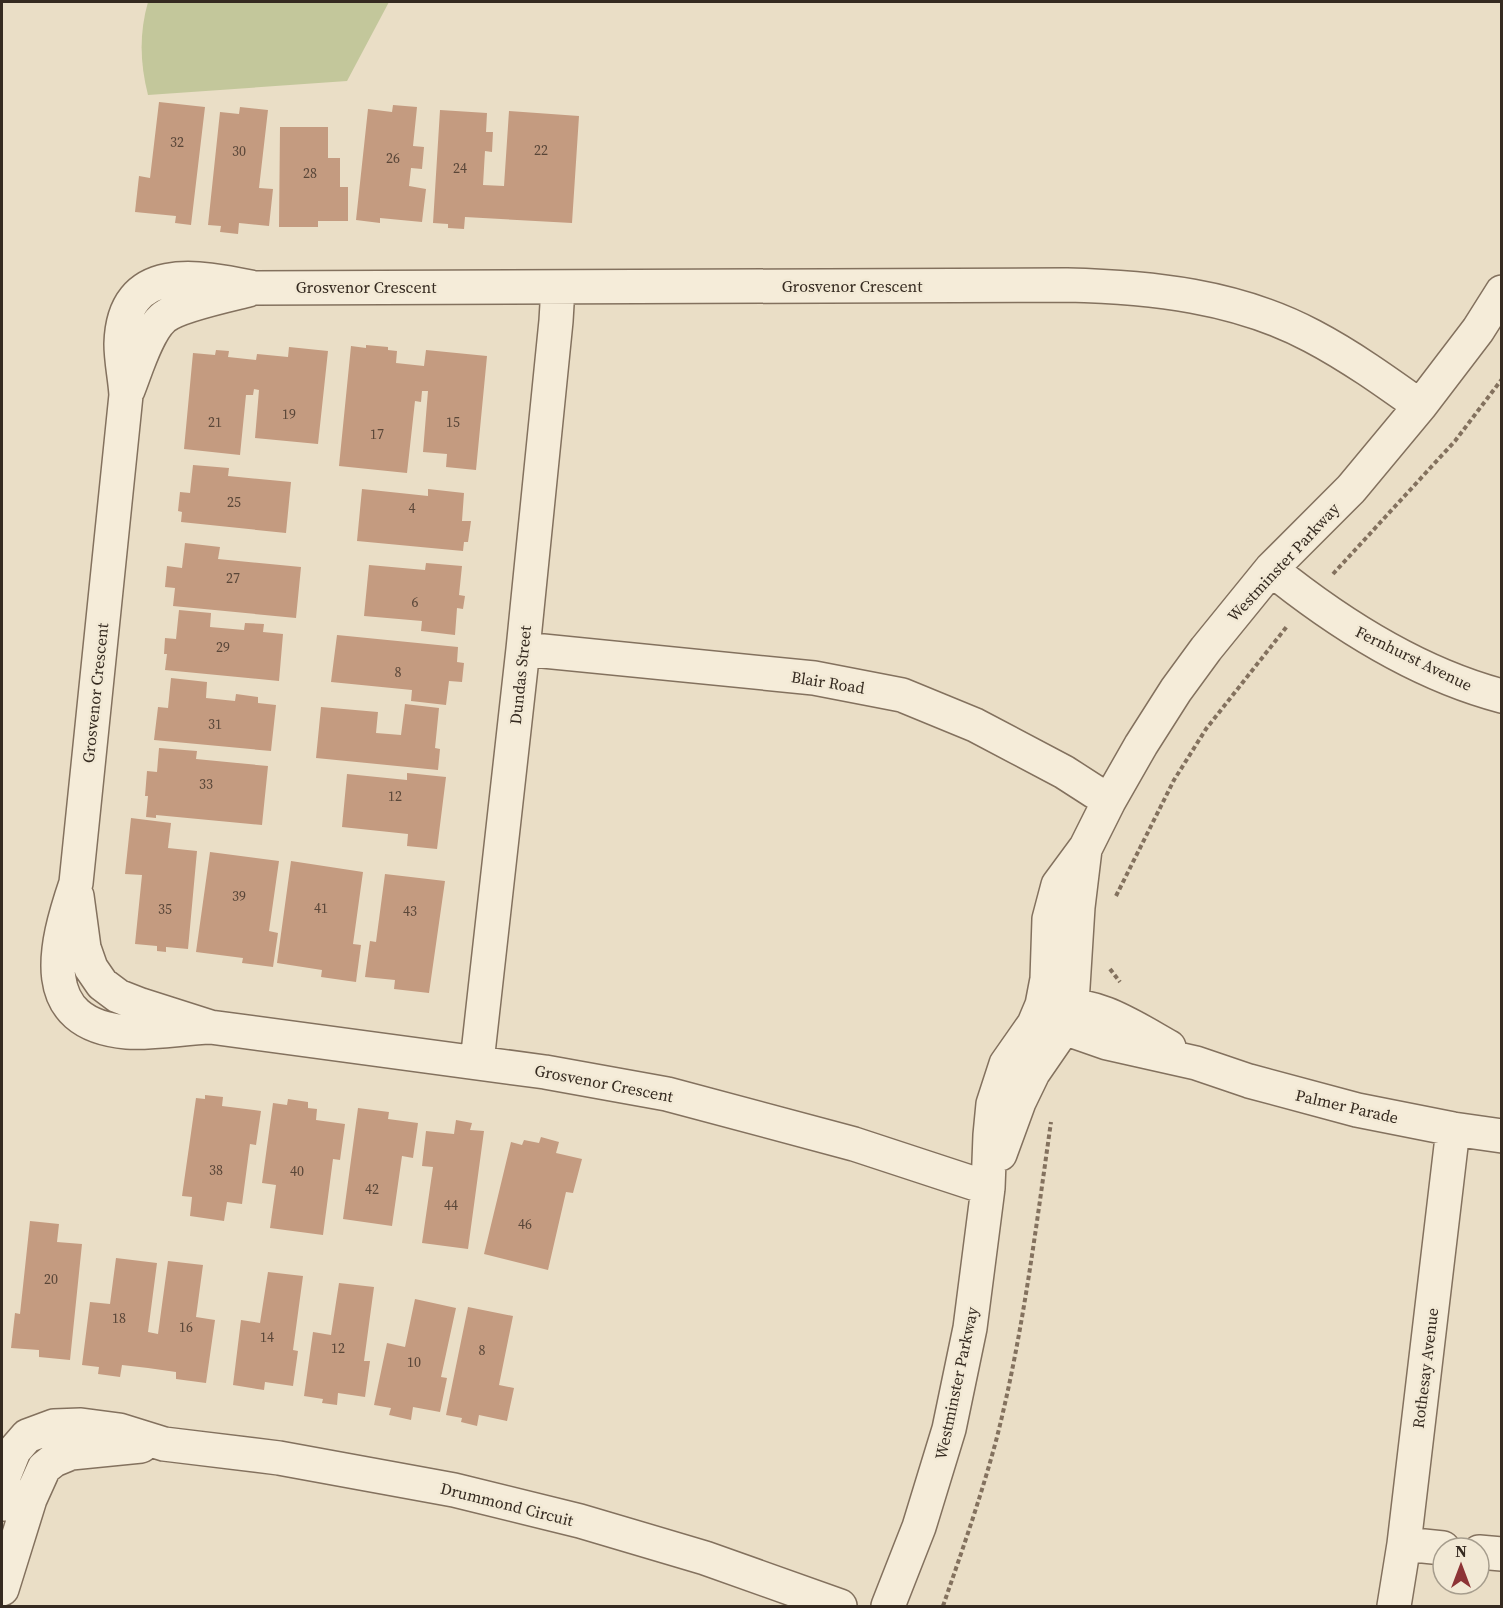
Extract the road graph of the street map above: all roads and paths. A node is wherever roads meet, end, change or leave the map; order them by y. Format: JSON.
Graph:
{"nodes":[{"id":1,"x":558,"y":287,"type":"junction"},
{"id":2,"x":1502,"y":292,"type":"edge"},
{"id":3,"x":1502,"y":380,"type":"edge"},
{"id":4,"x":1420,"y":406,"type":"junction"},
{"id":5,"x":1271,"y":569,"type":"junction"},
{"id":6,"x":1309,"y":599,"type":"junction"},
{"id":7,"x":523,"y":649,"type":"junction"},
{"id":8,"x":1502,"y":696,"type":"edge"},
{"id":9,"x":1109,"y":801,"type":"junction"},
{"id":10,"x":1113,"y":904,"type":"dead end"},
{"id":11,"x":1105,"y":964,"type":"dead end"},
{"id":12,"x":1060,"y":1012,"type":"junction"},
{"id":13,"x":1116,"y":1017,"type":"junction"},
{"id":14,"x":477,"y":1062,"type":"junction"},
{"id":15,"x":1196,"y":1063,"type":"junction"},
{"id":16,"x":1051,"y":1121,"type":"dead end"},
{"id":17,"x":1453,"y":1129,"type":"junction"},
{"id":18,"x":1502,"y":1136,"type":"edge"},
{"id":19,"x":988,"y":1188,"type":"junction"},
{"id":20,"x":164,"y":1444,"type":"junction"},
{"id":21,"x":2,"y":1504,"type":"edge"},
{"id":22,"x":1404,"y":1544,"type":"junction"},
{"id":23,"x":1431,"y":1547,"type":"edge"},
{"id":24,"x":2,"y":1589,"type":"edge"},
{"id":25,"x":840,"y":1606,"type":"edge"},
{"id":26,"x":888,"y":1606,"type":"edge"},
{"id":27,"x":943,"y":1606,"type":"edge"},
{"id":28,"x":1394,"y":1606,"type":"edge"}],
"edges":[{"from":1,"to":4,"type":"street","name":"Grosvenor Crescent"},
{"from":1,"to":7,"type":"street","name":"Dundas Street"},
{"from":1,"to":14,"type":"street","name":"Grosvenor Crescent"},
{"from":2,"to":4,"type":"street","name":"Westminster Parkway"},
{"from":3,"to":6,"type":"path"},
{"from":4,"to":5,"type":"street","name":"Westminster Parkway"},
{"from":5,"to":6,"type":"street","name":"Fernhurst Avenue"},
{"from":5,"to":9,"type":"street","name":"Westminster Parkway"},
{"from":6,"to":8,"type":"street","name":"Fernhurst Avenue"},
{"from":6,"to":10,"type":"path"},
{"from":7,"to":9,"type":"street","name":"Blair Road"},
{"from":7,"to":14,"type":"street","name":"Dundas Street"},
{"from":9,"to":12,"type":"street","name":"Westminster Parkway"},
{"from":11,"to":13,"type":"path"},
{"from":12,"to":13,"type":"street","name":"Palmer Parade"},
{"from":12,"to":15,"type":"street","name":"Palmer Parade"},
{"from":12,"to":19,"type":"street","name":"Westminster Parkway"},
{"from":13,"to":15,"type":"street","name":"Palmer Parade"},
{"from":14,"to":19,"type":"street","name":"Grosvenor Crescent"},
{"from":15,"to":17,"type":"street","name":"Palmer Parade"},
{"from":16,"to":27,"type":"path"},
{"from":17,"to":18,"type":"street","name":"Palmer Parade"},
{"from":17,"to":22,"type":"street","name":"Rothesay Avenue"},
{"from":19,"to":26,"type":"street","name":"Westminster Parkway"},
{"from":20,"to":21,"type":"street","name":"Drummond Circuit"},
{"from":20,"to":24,"type":"street","name":"Drummond Circuit"},
{"from":20,"to":25,"type":"street","name":"Drummond Circuit"},
{"from":22,"to":23,"type":"street"},
{"from":22,"to":28,"type":"street","name":"Rothesay Avenue"}]}
